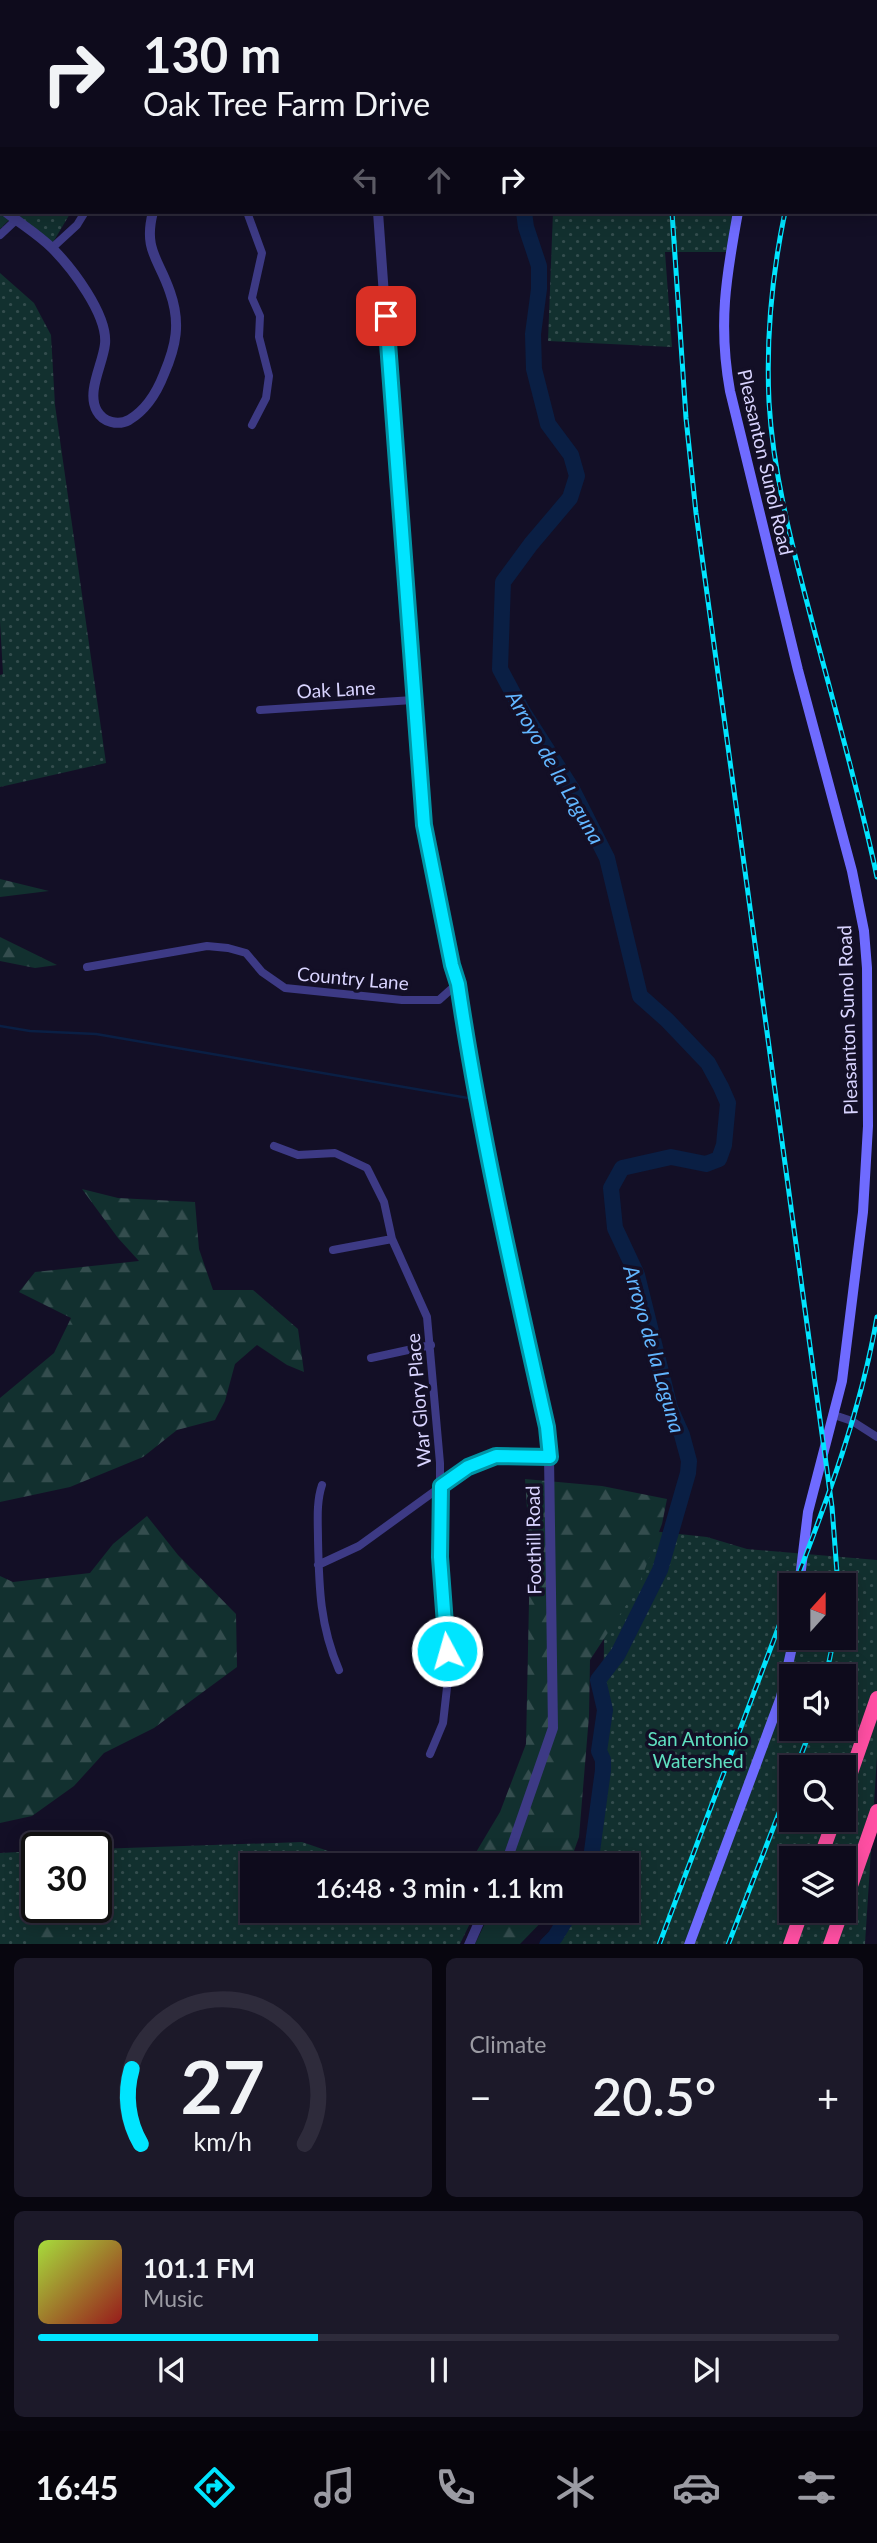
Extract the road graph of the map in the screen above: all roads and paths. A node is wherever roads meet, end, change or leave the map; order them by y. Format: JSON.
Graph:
{"nodes":[{"id":1,"x":8,"y":214,"type":"edge"},
{"id":2,"x":84,"y":214,"type":"edge"},
{"id":3,"x":153,"y":214,"type":"edge"},
{"id":4,"x":248,"y":214,"type":"edge"},
{"id":5,"x":378,"y":214,"type":"edge"},
{"id":6,"x":738,"y":214,"type":"edge"},
{"id":7,"x":16,"y":220,"type":"junction"},
{"id":8,"x":0,"y":235,"type":"edge"},
{"id":9,"x":52,"y":248,"type":"junction"},
{"id":10,"x":252,"y":425,"type":"dead end"},
{"id":11,"x":413,"y":701,"type":"junction"},
{"id":12,"x":260,"y":710,"type":"dead end"},
{"id":13,"x":87,"y":967,"type":"dead end"},
{"id":14,"x":458,"y":984,"type":"junction"},
{"id":15,"x":274,"y":1146,"type":"dead end"},
{"id":16,"x":392,"y":1239,"type":"junction"},
{"id":17,"x":333,"y":1250,"type":"dead end"},
{"id":18,"x":431,"y":1345,"type":"junction"},
{"id":19,"x":372,"y":1358,"type":"dead end"},
{"id":20,"x":834,"y":1415,"type":"junction"},
{"id":21,"x":877,"y":1437,"type":"edge"},
{"id":22,"x":550,"y":1457,"type":"junction"},
{"id":23,"x":322,"y":1485,"type":"dead end"},
{"id":24,"x":441,"y":1486,"type":"junction"},
{"id":25,"x":318,"y":1565,"type":"junction"},
{"id":26,"x":801,"y":1573,"type":"edge"},
{"id":27,"x":791,"y":1650,"type":"edge"},
{"id":28,"x":339,"y":1670,"type":"dead end"},
{"id":29,"x":877,"y":1698,"type":"edge"},
{"id":30,"x":430,"y":1754,"type":"dead end"},
{"id":31,"x":856,"y":1758,"type":"edge"},
{"id":32,"x":877,"y":1811,"type":"edge"},
{"id":33,"x":510,"y":1853,"type":"edge"},
{"id":34,"x":856,"y":1872,"type":"edge"},
{"id":35,"x":479,"y":1923,"type":"edge"},
{"id":36,"x":798,"y":1923,"type":"edge"},
{"id":37,"x":838,"y":1923,"type":"edge"},
{"id":38,"x":469,"y":1944,"type":"edge"},
{"id":39,"x":689,"y":1944,"type":"edge"},
{"id":40,"x":790,"y":1944,"type":"edge"},
{"id":41,"x":830,"y":1944,"type":"edge"}],
"edges":[{"from":1,"to":7,"type":"street"},
{"from":2,"to":9,"type":"street"},
{"from":3,"to":9,"type":"street"},
{"from":4,"to":10,"type":"street"},
{"from":5,"to":11,"type":"street","name":"Foothill Road"},
{"from":6,"to":20,"type":"main road","name":"Pleasanton Sunol Road"},
{"from":7,"to":8,"type":"street"},
{"from":7,"to":9,"type":"street"},
{"from":11,"to":12,"type":"street","name":"Oak Lane"},
{"from":11,"to":14,"type":"street","name":"Foothill Road"},
{"from":13,"to":14,"type":"street","name":"Country Lane"},
{"from":14,"to":22,"type":"street","name":"Foothill Road"},
{"from":15,"to":16,"type":"street","name":"War Glory Place"},
{"from":16,"to":17,"type":"street"},
{"from":16,"to":18,"type":"street","name":"War Glory Place"},
{"from":18,"to":19,"type":"street"},
{"from":18,"to":24,"type":"street","name":"War Glory Place"},
{"from":20,"to":21,"type":"street"},
{"from":20,"to":26,"type":"main road","name":"Pleasanton Sunol Road"},
{"from":22,"to":24,"type":"street"},
{"from":22,"to":33,"type":"street","name":"Foothill Road"},
{"from":23,"to":25,"type":"street"},
{"from":24,"to":25,"type":"street"},
{"from":24,"to":30,"type":"street","name":"War Glory Place"},
{"from":25,"to":28,"type":"street"},
{"from":27,"to":39,"type":"main road"},
{"from":29,"to":31,"type":"highway"},
{"from":32,"to":34,"type":"highway"},
{"from":35,"to":38,"type":"street"},
{"from":36,"to":40,"type":"highway"},
{"from":37,"to":41,"type":"highway"}]}
